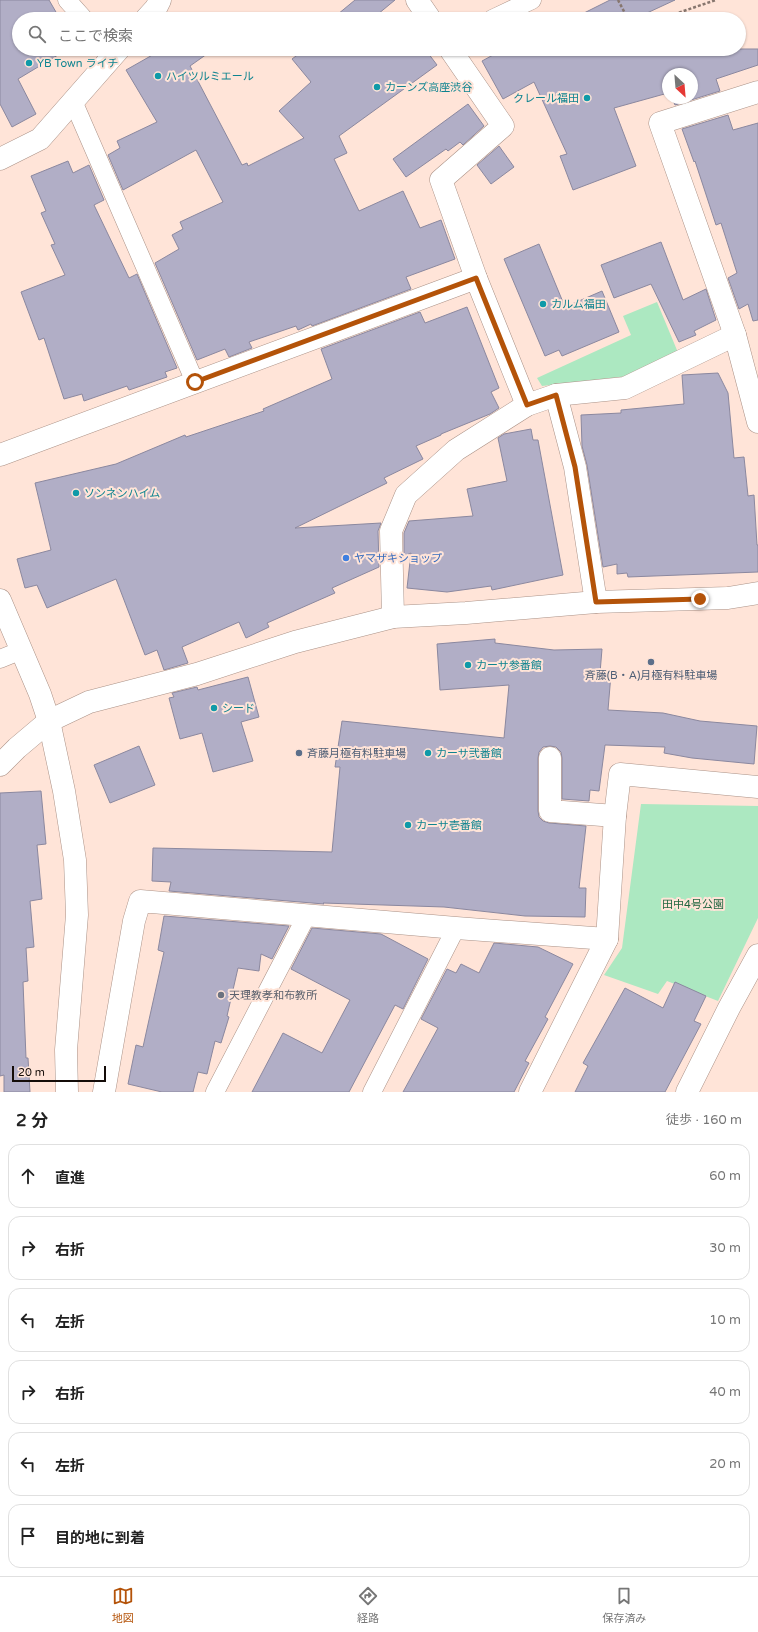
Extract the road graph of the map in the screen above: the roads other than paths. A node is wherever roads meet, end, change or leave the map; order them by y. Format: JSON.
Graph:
{"nodes":[{"id":1,"x":67,"y":0,"type":"edge"},
{"id":2,"x":160,"y":0,"type":"edge"},
{"id":3,"x":417,"y":0,"type":"edge"},
{"id":4,"x":532,"y":0,"type":"edge"},
{"id":5,"x":78,"y":12,"type":"edge"},
{"id":6,"x":152,"y":12,"type":"edge"},
{"id":7,"x":425,"y":12,"type":"edge"},
{"id":8,"x":507,"y":12,"type":"edge"},
{"id":9,"x":111,"y":56,"type":"edge"},
{"id":10,"x":455,"y":56,"type":"edge"},
{"id":11,"x":758,"y":92,"type":"edge"},
{"id":12,"x":73,"y":101,"type":"junction"},
{"id":13,"x":0,"y":159,"type":"edge"},
{"id":14,"x":476,"y":278,"type":"junction"},
{"id":15,"x":735,"y":335,"type":"junction"},
{"id":16,"x":195,"y":382,"type":"junction"},
{"id":17,"x":556,"y":395,"type":"junction"},
{"id":18,"x":527,"y":405,"type":"junction"},
{"id":19,"x":758,"y":422,"type":"edge"},
{"id":20,"x":0,"y":455,"type":"edge"},
{"id":21,"x":758,"y":593,"type":"edge"},
{"id":22,"x":0,"y":600,"type":"edge"},
{"id":23,"x":596,"y":602,"type":"junction"},
{"id":24,"x":393,"y":617,"type":"junction"},
{"id":25,"x":22,"y":650,"type":"junction"},
{"id":26,"x":0,"y":659,"type":"edge"},
{"id":27,"x":49,"y":721,"type":"junction"},
{"id":28,"x":550,"y":758,"type":"dead end"},
{"id":29,"x":0,"y":765,"type":"edge"},
{"id":30,"x":758,"y":787,"type":"edge"},
{"id":31,"x":616,"y":816,"type":"junction"},
{"id":32,"x":307,"y":915,"type":"junction"},
{"id":33,"x":456,"y":928,"type":"junction"},
{"id":34,"x":607,"y":939,"type":"junction"},
{"id":35,"x":758,"y":955,"type":"edge"},
{"id":36,"x":67,"y":1092,"type":"edge"},
{"id":37,"x":104,"y":1092,"type":"edge"},
{"id":38,"x":215,"y":1092,"type":"edge"},
{"id":39,"x":372,"y":1092,"type":"edge"},
{"id":40,"x":530,"y":1092,"type":"edge"},
{"id":41,"x":687,"y":1092,"type":"edge"}],
"edges":[{"from":1,"to":5,"type":"lane"},
{"from":2,"to":6,"type":"street"},
{"from":3,"to":7,"type":"street"},
{"from":4,"to":8,"type":"lane"},
{"from":9,"to":12,"type":"street"},
{"from":10,"to":14,"type":"street"},
{"from":11,"to":15,"type":"street"},
{"from":12,"to":13,"type":"street"},
{"from":12,"to":16,"type":"lane"},
{"from":14,"to":16,"type":"street"},
{"from":14,"to":18,"type":"street"},
{"from":15,"to":17,"type":"street"},
{"from":15,"to":19,"type":"street"},
{"from":16,"to":20,"type":"street"},
{"from":17,"to":18,"type":"street"},
{"from":17,"to":23,"type":"street"},
{"from":18,"to":24,"type":"street"},
{"from":21,"to":23,"type":"street"},
{"from":22,"to":25,"type":"street"},
{"from":23,"to":24,"type":"street"},
{"from":24,"to":27,"type":"street"},
{"from":25,"to":26,"type":"lane"},
{"from":25,"to":27,"type":"street"},
{"from":27,"to":29,"type":"street"},
{"from":27,"to":36,"type":"street"},
{"from":28,"to":31,"type":"street"},
{"from":30,"to":31,"type":"street"},
{"from":31,"to":34,"type":"street"},
{"from":32,"to":33,"type":"street"},
{"from":32,"to":37,"type":"street"},
{"from":32,"to":38,"type":"lane"},
{"from":33,"to":34,"type":"street"},
{"from":33,"to":39,"type":"lane"},
{"from":34,"to":40,"type":"street"},
{"from":35,"to":41,"type":"street"}]}
